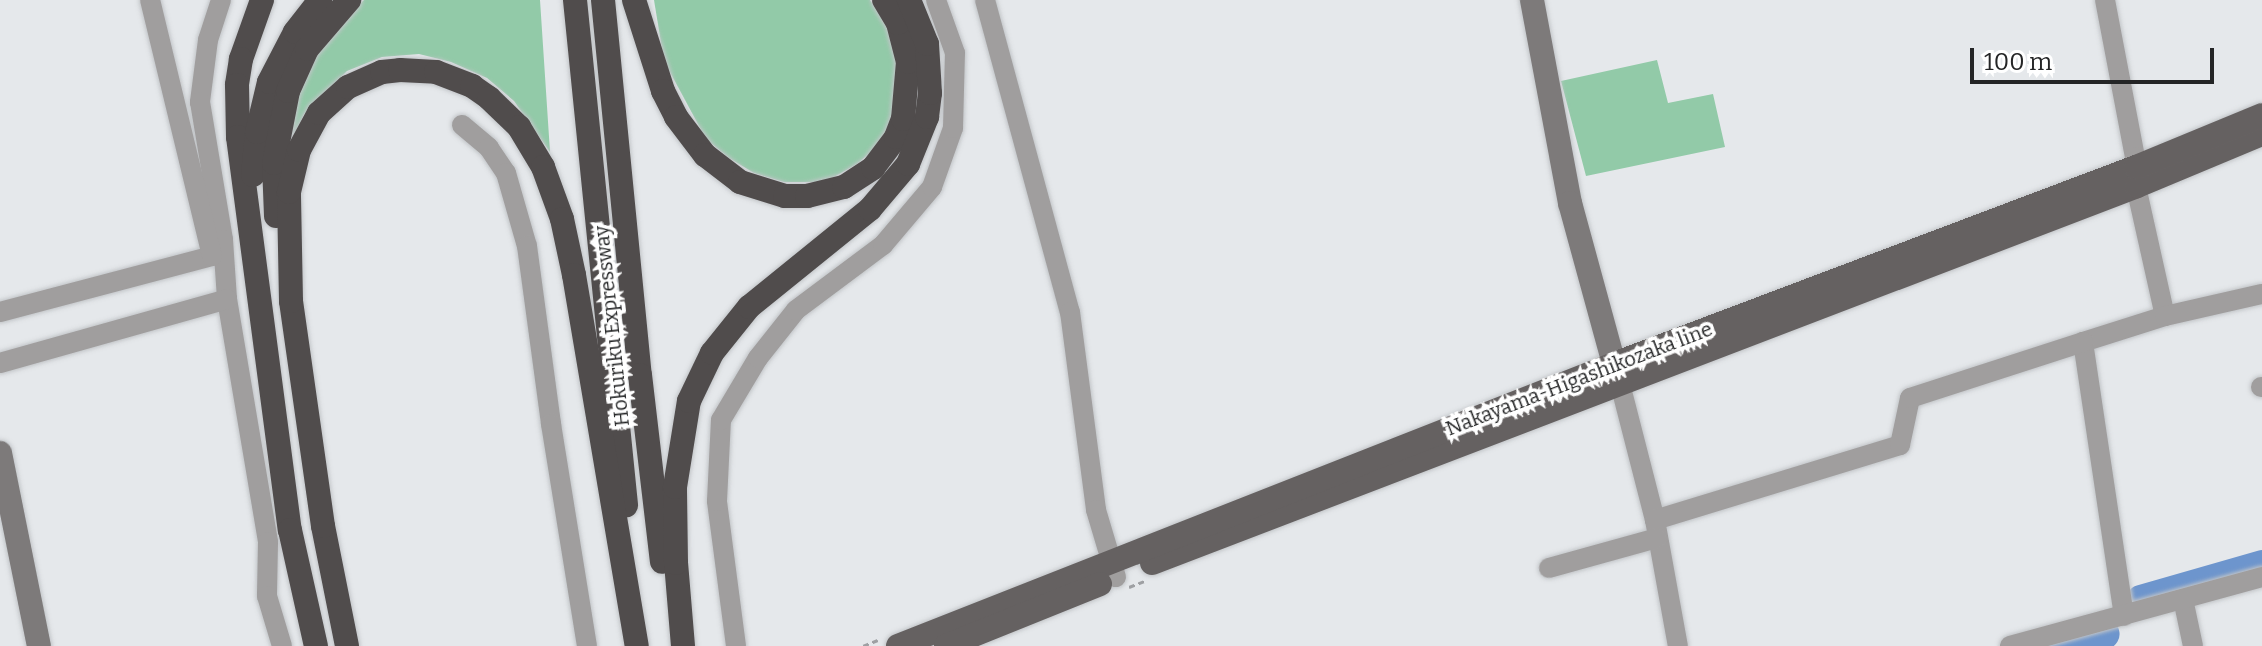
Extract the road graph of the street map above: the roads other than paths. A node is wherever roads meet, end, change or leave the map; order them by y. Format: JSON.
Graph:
{"nodes":[{"id":1,"x":150,"y":0,"type":"edge"},
{"id":2,"x":221,"y":0,"type":"edge"},
{"id":3,"x":262,"y":0,"type":"edge"},
{"id":4,"x":320,"y":0,"type":"edge"},
{"id":5,"x":349,"y":0,"type":"edge"},
{"id":6,"x":575,"y":0,"type":"edge"},
{"id":7,"x":603,"y":0,"type":"edge"},
{"id":8,"x":634,"y":0,"type":"edge"},
{"id":9,"x":884,"y":0,"type":"edge"},
{"id":10,"x":909,"y":0,"type":"edge"},
{"id":11,"x":936,"y":0,"type":"edge"},
{"id":12,"x":985,"y":0,"type":"edge"},
{"id":13,"x":1532,"y":0,"type":"edge"},
{"id":14,"x":2105,"y":0,"type":"edge"},
{"id":15,"x":2262,"y":115,"type":"edge"},
{"id":16,"x":462,"y":125,"type":"dead end"},
{"id":17,"x":2262,"y":134,"type":"edge"},
{"id":18,"x":2136,"y":176,"type":"junction"},
{"id":19,"x":253,"y":253,"type":"junction"},
{"id":20,"x":219,"y":258,"type":"junction"},
{"id":21,"x":2262,"y":294,"type":"edge"},
{"id":22,"x":227,"y":299,"type":"junction"},
{"id":23,"x":291,"y":301,"type":"junction"},
{"id":24,"x":0,"y":312,"type":"edge"},
{"id":25,"x":2165,"y":316,"type":"junction"},
{"id":26,"x":2083,"y":342,"type":"junction"},
{"id":27,"x":0,"y":363,"type":"edge"},
{"id":28,"x":1618,"y":373,"type":"junction"},
{"id":29,"x":0,"y":453,"type":"edge"},
{"id":30,"x":1656,"y":529,"type":"junction"},
{"id":31,"x":1549,"y":568,"type":"dead end"},
{"id":32,"x":1114,"y":569,"type":"junction"},
{"id":33,"x":2262,"y":577,"type":"edge"},
{"id":34,"x":2183,"y":599,"type":"junction"},
{"id":35,"x":2124,"y":616,"type":"junction"},
{"id":36,"x":2038,"y":642,"type":"edge"},
{"id":37,"x":39,"y":646,"type":"edge"},
{"id":38,"x":282,"y":646,"type":"edge"},
{"id":39,"x":316,"y":646,"type":"edge"},
{"id":40,"x":344,"y":646,"type":"edge"},
{"id":41,"x":587,"y":646,"type":"edge"},
{"id":42,"x":637,"y":646,"type":"edge"},
{"id":43,"x":644,"y":646,"type":"edge"},
{"id":44,"x":673,"y":646,"type":"edge"},
{"id":45,"x":683,"y":646,"type":"edge"},
{"id":46,"x":736,"y":646,"type":"edge"},
{"id":47,"x":898,"y":646,"type":"edge"},
{"id":48,"x":946,"y":646,"type":"edge"},
{"id":49,"x":1678,"y":646,"type":"edge"},
{"id":50,"x":2010,"y":646,"type":"edge"},
{"id":51,"x":2193,"y":646,"type":"edge"}],
"edges":[{"from":1,"to":20,"type":"street"},
{"from":2,"to":20,"type":"street"},
{"from":3,"to":19,"type":"highway"},
{"from":4,"to":19,"type":"highway"},
{"from":5,"to":23,"type":"highway"},
{"from":6,"to":43,"type":"highway","name":"Hokuriku Expressway"},
{"from":7,"to":44,"type":"highway","name":"Hokuriku Expressway"},
{"from":8,"to":9,"type":"highway"},
{"from":10,"to":45,"type":"highway"},
{"from":11,"to":46,"type":"street"},
{"from":12,"to":32,"type":"street"},
{"from":13,"to":28,"type":"street"},
{"from":14,"to":18,"type":"street"},
{"from":15,"to":18,"type":"main road","name":"Nakayama-Higashikozaka line"},
{"from":16,"to":41,"type":"street"},
{"from":17,"to":18,"type":"main road","name":"Nakayama-Higashikozaka line"},
{"from":18,"to":25,"type":"street"},
{"from":18,"to":28,"type":"main road","name":"Nakayama-Higashikozaka line"},
{"from":19,"to":39,"type":"highway"},
{"from":20,"to":22,"type":"street"},
{"from":20,"to":24,"type":"street"},
{"from":21,"to":25,"type":"street"},
{"from":22,"to":27,"type":"street"},
{"from":22,"to":38,"type":"street"},
{"from":23,"to":40,"type":"highway"},
{"from":23,"to":42,"type":"highway"},
{"from":25,"to":26,"type":"street"},
{"from":26,"to":30,"type":"street"},
{"from":26,"to":35,"type":"street"},
{"from":28,"to":30,"type":"street"},
{"from":28,"to":32,"type":"main road","name":"Nakayama-Higashikozaka line"},
{"from":29,"to":37,"type":"street"},
{"from":30,"to":31,"type":"street"},
{"from":30,"to":49,"type":"street"},
{"from":32,"to":47,"type":"main road","name":"Nakayama-Higashikozaka line"},
{"from":32,"to":48,"type":"main road","name":"Nakayama-Higashikozaka line"},
{"from":33,"to":34,"type":"street"},
{"from":34,"to":35,"type":"street"},
{"from":34,"to":51,"type":"street"},
{"from":35,"to":36,"type":"street"},
{"from":36,"to":50,"type":"street"}]}
